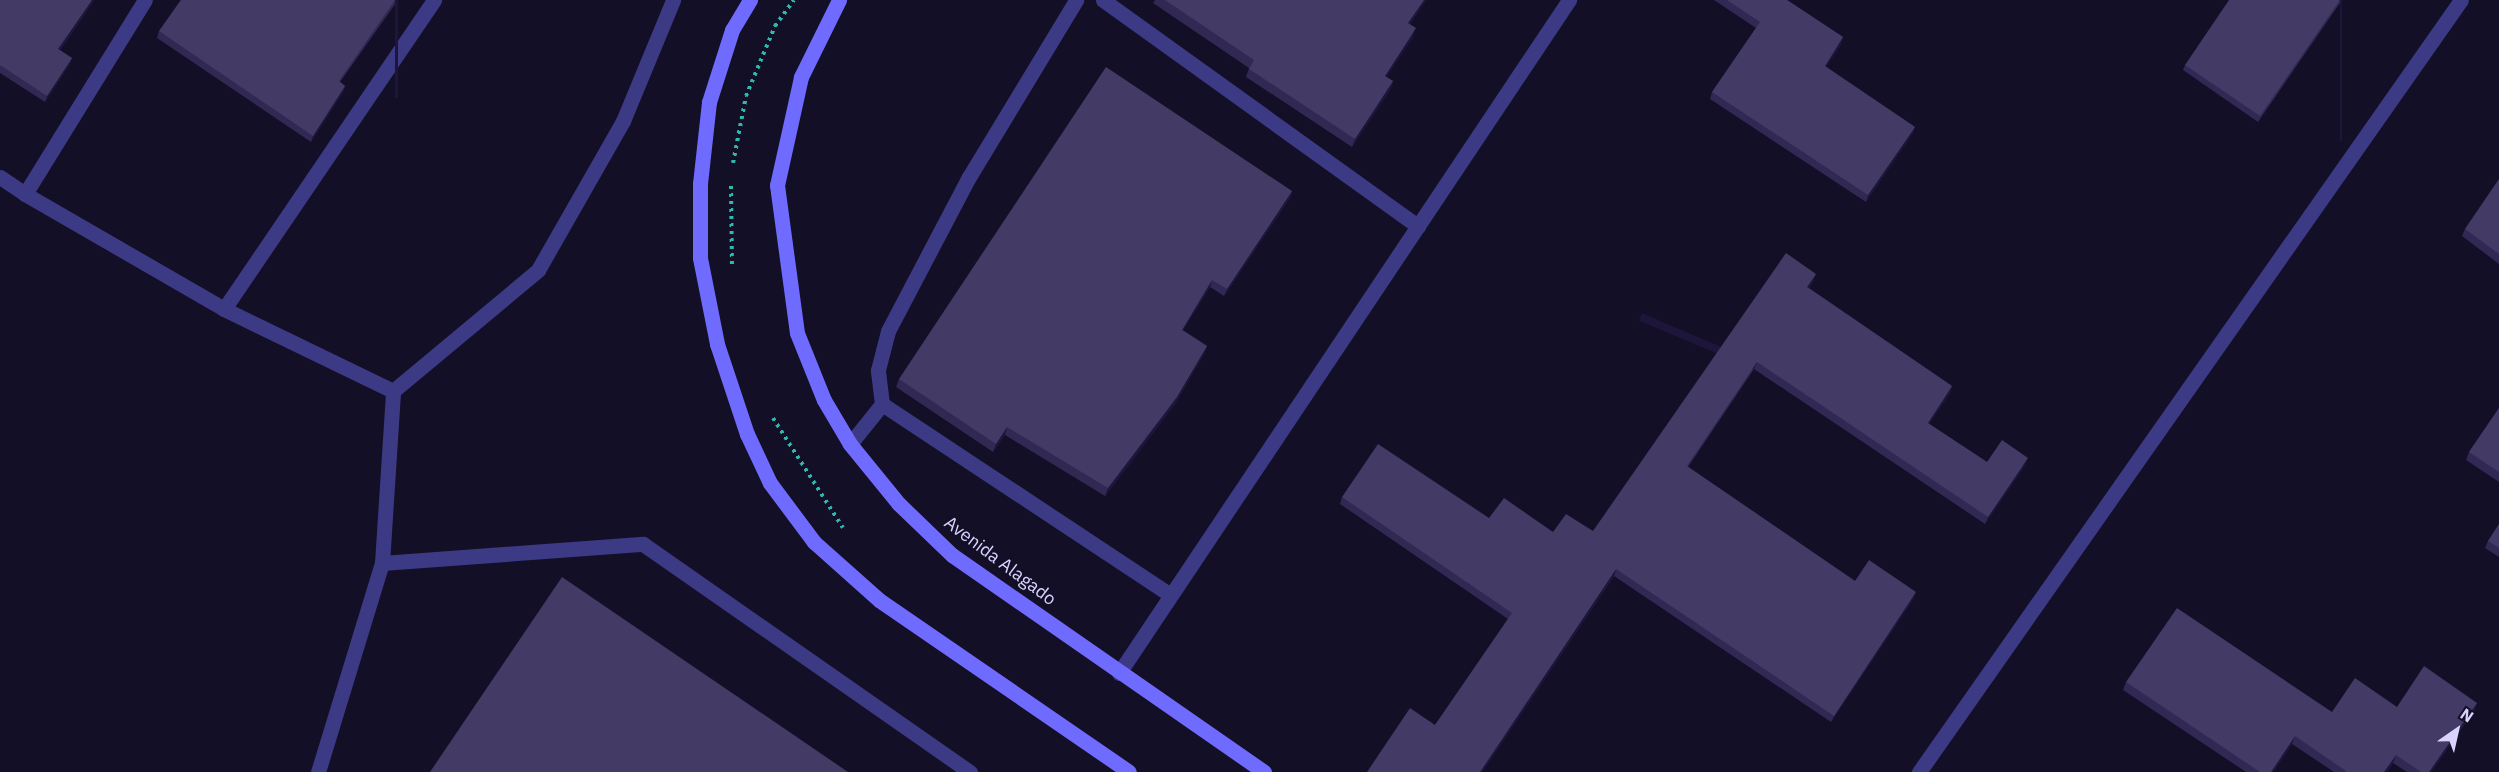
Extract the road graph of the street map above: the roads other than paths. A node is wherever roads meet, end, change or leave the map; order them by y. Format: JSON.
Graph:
{"nodes":[{"id":1,"x":145,"y":0,"type":"edge"},
{"id":2,"x":434,"y":0,"type":"edge"},
{"id":3,"x":673,"y":0,"type":"edge"},
{"id":4,"x":750,"y":0,"type":"edge"},
{"id":5,"x":839,"y":0,"type":"edge"},
{"id":6,"x":1076,"y":0,"type":"edge"},
{"id":7,"x":1103,"y":0,"type":"edge"},
{"id":8,"x":1569,"y":0,"type":"edge"},
{"id":9,"x":2461,"y":0,"type":"edge"},
{"id":10,"x":0,"y":177,"type":"edge"},
{"id":11,"x":26,"y":194,"type":"junction"},
{"id":12,"x":1418,"y":226,"type":"junction"},
{"id":13,"x":224,"y":309,"type":"junction"},
{"id":14,"x":393,"y":392,"type":"junction"},
{"id":15,"x":882,"y":404,"type":"junction"},
{"id":16,"x":850,"y":444,"type":"junction"},
{"id":17,"x":382,"y":563,"type":"junction"},
{"id":18,"x":1171,"y":595,"type":"junction"},
{"id":19,"x":1119,"y":673,"type":"junction"},
{"id":20,"x":318,"y":772,"type":"edge"},
{"id":21,"x":970,"y":772,"type":"edge"},
{"id":22,"x":1129,"y":772,"type":"edge"},
{"id":23,"x":1264,"y":772,"type":"edge"},
{"id":24,"x":1919,"y":772,"type":"edge"}],
"edges":[{"from":1,"to":11,"type":"street"},
{"from":2,"to":13,"type":"street"},
{"from":3,"to":14,"type":"street"},
{"from":4,"to":22,"type":"main road"},
{"from":5,"to":16,"type":"main road","name":"Avenida Alagado"},
{"from":6,"to":15,"type":"street"},
{"from":7,"to":12,"type":"street"},
{"from":8,"to":12,"type":"street"},
{"from":9,"to":24,"type":"street"},
{"from":10,"to":11,"type":"street"},
{"from":11,"to":13,"type":"street"},
{"from":12,"to":18,"type":"street"},
{"from":13,"to":14,"type":"street"},
{"from":14,"to":17,"type":"street"},
{"from":15,"to":16,"type":"street"},
{"from":15,"to":18,"type":"street"},
{"from":16,"to":19,"type":"main road","name":"Avenida Alagado"},
{"from":17,"to":20,"type":"street"},
{"from":17,"to":21,"type":"street"},
{"from":18,"to":19,"type":"street"},
{"from":19,"to":23,"type":"main road","name":"Avenida Alagado"}]}
